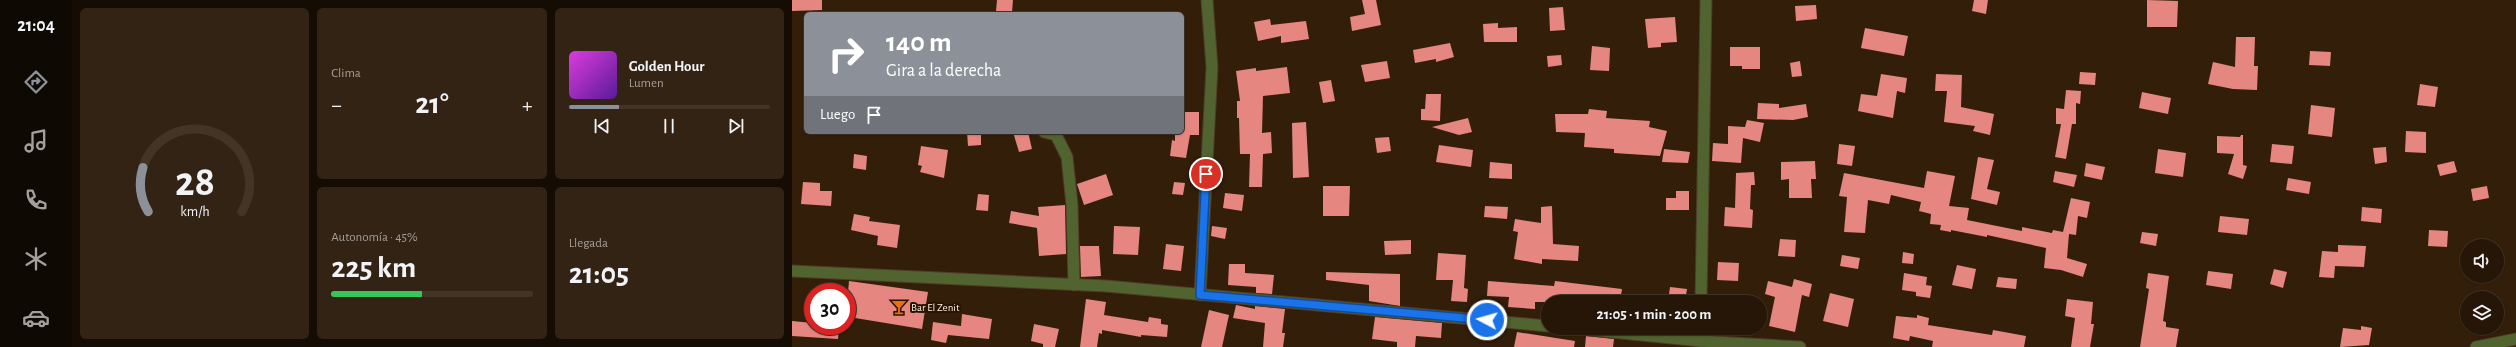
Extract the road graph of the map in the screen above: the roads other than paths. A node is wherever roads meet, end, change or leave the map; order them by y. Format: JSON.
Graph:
{"nodes":[{"id":1,"x":1207,"y":0,"type":"edge"},
{"id":2,"x":1706,"y":0,"type":"edge"},
{"id":3,"x":1052,"y":134,"type":"edge"},
{"id":4,"x":792,"y":271,"type":"edge"},
{"id":5,"x":1074,"y":285,"type":"junction"},
{"id":6,"x":1200,"y":295,"type":"junction"},
{"id":7,"x":1701,"y":295,"type":"edge"},
{"id":8,"x":1541,"y":325,"type":"edge"},
{"id":9,"x":1641,"y":335,"type":"edge"},
{"id":10,"x":1701,"y":335,"type":"edge"},
{"id":11,"x":2516,"y":339,"type":"edge"},
{"id":12,"x":1701,"y":341,"type":"junction"},
{"id":13,"x":1800,"y":347,"type":"edge"},
{"id":14,"x":2476,"y":347,"type":"edge"}],
"edges":[{"from":1,"to":6,"type":"street"},
{"from":2,"to":7,"type":"street"},
{"from":3,"to":5,"type":"street"},
{"from":4,"to":5,"type":"street"},
{"from":5,"to":6,"type":"street"},
{"from":6,"to":8,"type":"street"},
{"from":9,"to":12,"type":"street"},
{"from":10,"to":12,"type":"street"},
{"from":11,"to":14,"type":"street"},
{"from":12,"to":13,"type":"street"}]}
